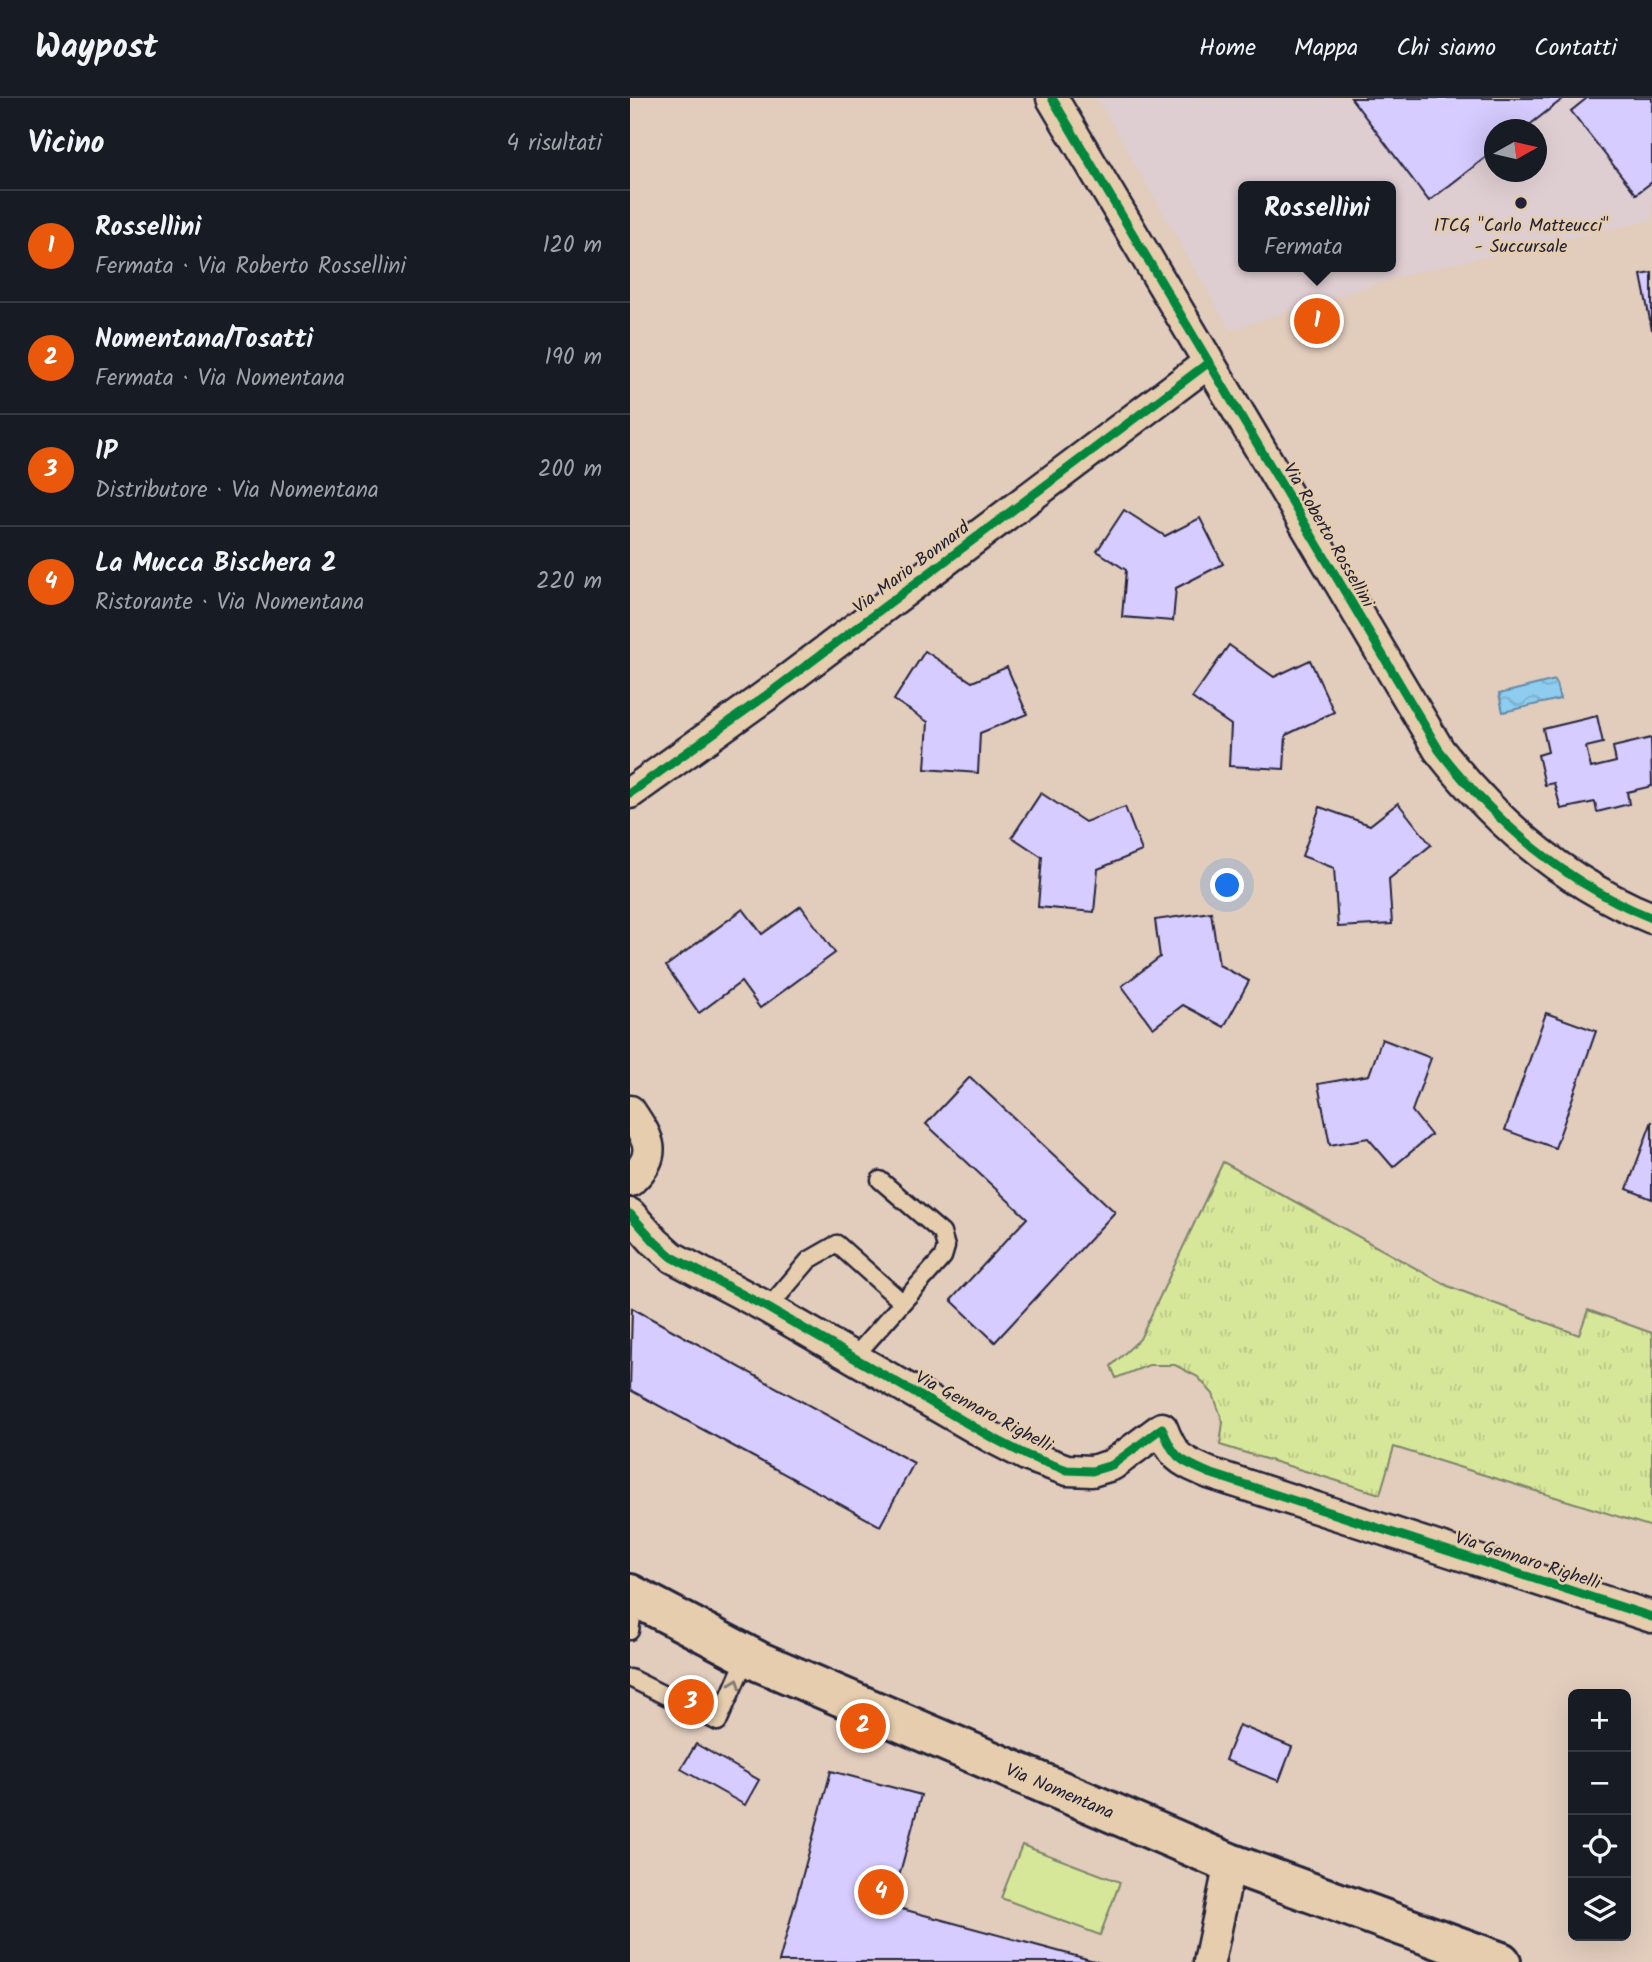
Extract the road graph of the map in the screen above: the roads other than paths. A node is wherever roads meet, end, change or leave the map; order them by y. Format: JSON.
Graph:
{"nodes":[{"id":1,"x":1052,"y":98,"type":"edge"},
{"id":2,"x":1208,"y":363,"type":"junction"},
{"id":3,"x":630,"y":793,"type":"edge"},
{"id":4,"x":1652,"y":918,"type":"edge"},
{"id":5,"x":630,"y":1111,"type":"edge"},
{"id":6,"x":880,"y":1180,"type":"dead end"},
{"id":7,"x":630,"y":1181,"type":"edge"},
{"id":8,"x":630,"y":1214,"type":"edge"},
{"id":9,"x":902,"y":1302,"type":"junction"},
{"id":10,"x":768,"y":1308,"type":"junction"},
{"id":11,"x":854,"y":1356,"type":"junction"},
{"id":12,"x":632,"y":1608,"type":"edge"},
{"id":13,"x":1652,"y":1617,"type":"edge"},
{"id":14,"x":747,"y":1656,"type":"junction"},
{"id":15,"x":630,"y":1678,"type":"edge"},
{"id":16,"x":1230,"y":1863,"type":"junction"},
{"id":17,"x":1209,"y":1962,"type":"edge"},
{"id":18,"x":1501,"y":1962,"type":"edge"}],
"edges":[{"from":1,"to":2,"type":"street","name":"Via Roberto Rossellini"},
{"from":2,"to":3,"type":"street","name":"Via Mario Bonnard"},
{"from":2,"to":4,"type":"street","name":"Via Roberto Rossellini"},
{"from":5,"to":7,"type":"street"},
{"from":6,"to":9,"type":"lane"},
{"from":8,"to":10,"type":"street","name":"Via Gennaro Righelli"},
{"from":9,"to":10,"type":"lane"},
{"from":9,"to":11,"type":"lane"},
{"from":10,"to":11,"type":"street","name":"Via Gennaro Righelli"},
{"from":11,"to":13,"type":"street","name":"Via Gennaro Righelli"},
{"from":12,"to":14,"type":"main road","name":"Via Nomentana"},
{"from":15,"to":14,"type":"lane","one_way":true},
{"from":14,"to":16,"type":"main road","name":"Via Nomentana"},
{"from":16,"to":17,"type":"street"},
{"from":16,"to":18,"type":"main road","name":"Via Nomentana"}]}
